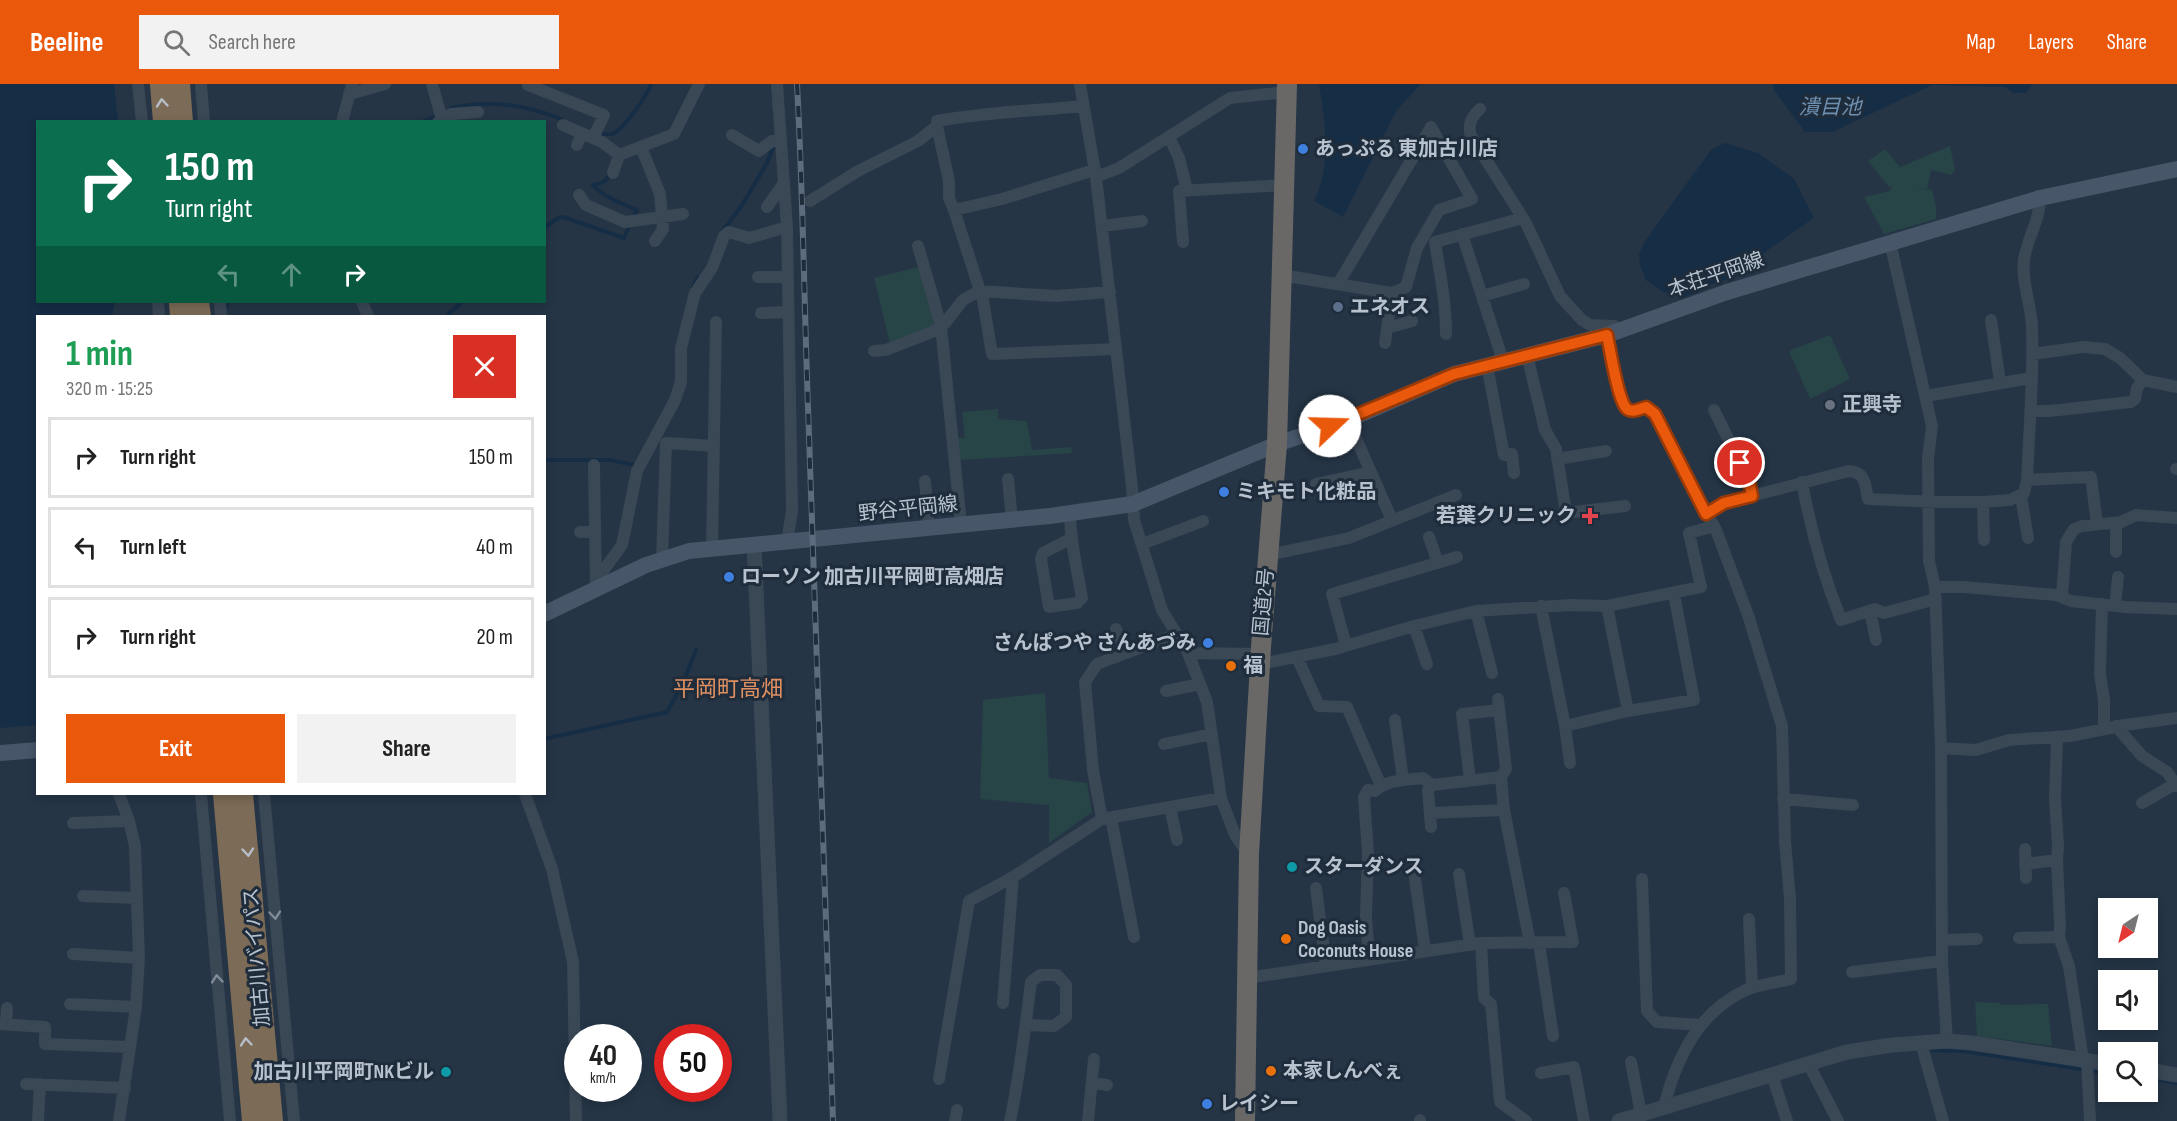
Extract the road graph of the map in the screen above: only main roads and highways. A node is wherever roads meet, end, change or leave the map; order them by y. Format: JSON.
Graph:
{"nodes":[{"id":1,"x":160,"y":84,"type":"edge"},
{"id":2,"x":179,"y":84,"type":"edge"},
{"id":3,"x":1287,"y":88,"type":"edge"},
{"id":4,"x":164,"y":120,"type":"edge"},
{"id":5,"x":182,"y":120,"type":"edge"},
{"id":6,"x":2177,"y":169,"type":"edge"},
{"id":7,"x":1277,"y":444,"type":"junction"},
{"id":8,"x":546,"y":613,"type":"edge"},
{"id":9,"x":36,"y":750,"type":"edge"},
{"id":10,"x":0,"y":753,"type":"edge"},
{"id":11,"x":224,"y":795,"type":"edge"},
{"id":12,"x":242,"y":795,"type":"edge"},
{"id":13,"x":253,"y":1121,"type":"edge"},
{"id":14,"x":272,"y":1121,"type":"edge"},
{"id":15,"x":1245,"y":1121,"type":"edge"}],
"edges":[{"from":4,"to":1,"type":"highway","one_way":true},
{"from":2,"to":5,"type":"highway"},
{"from":3,"to":7,"type":"highway","name":"国道2号"},
{"from":6,"to":7,"type":"main road","name":"本荘平岡線"},
{"from":7,"to":8,"type":"main road","name":"野谷平岡線"},
{"from":7,"to":15,"type":"highway","name":"国道2号"},
{"from":9,"to":10,"type":"main road"},
{"from":13,"to":11,"type":"highway","name":"加古川バイパス","one_way":true},
{"from":12,"to":14,"type":"highway","name":"加古川バイパス","one_way":true}]}
